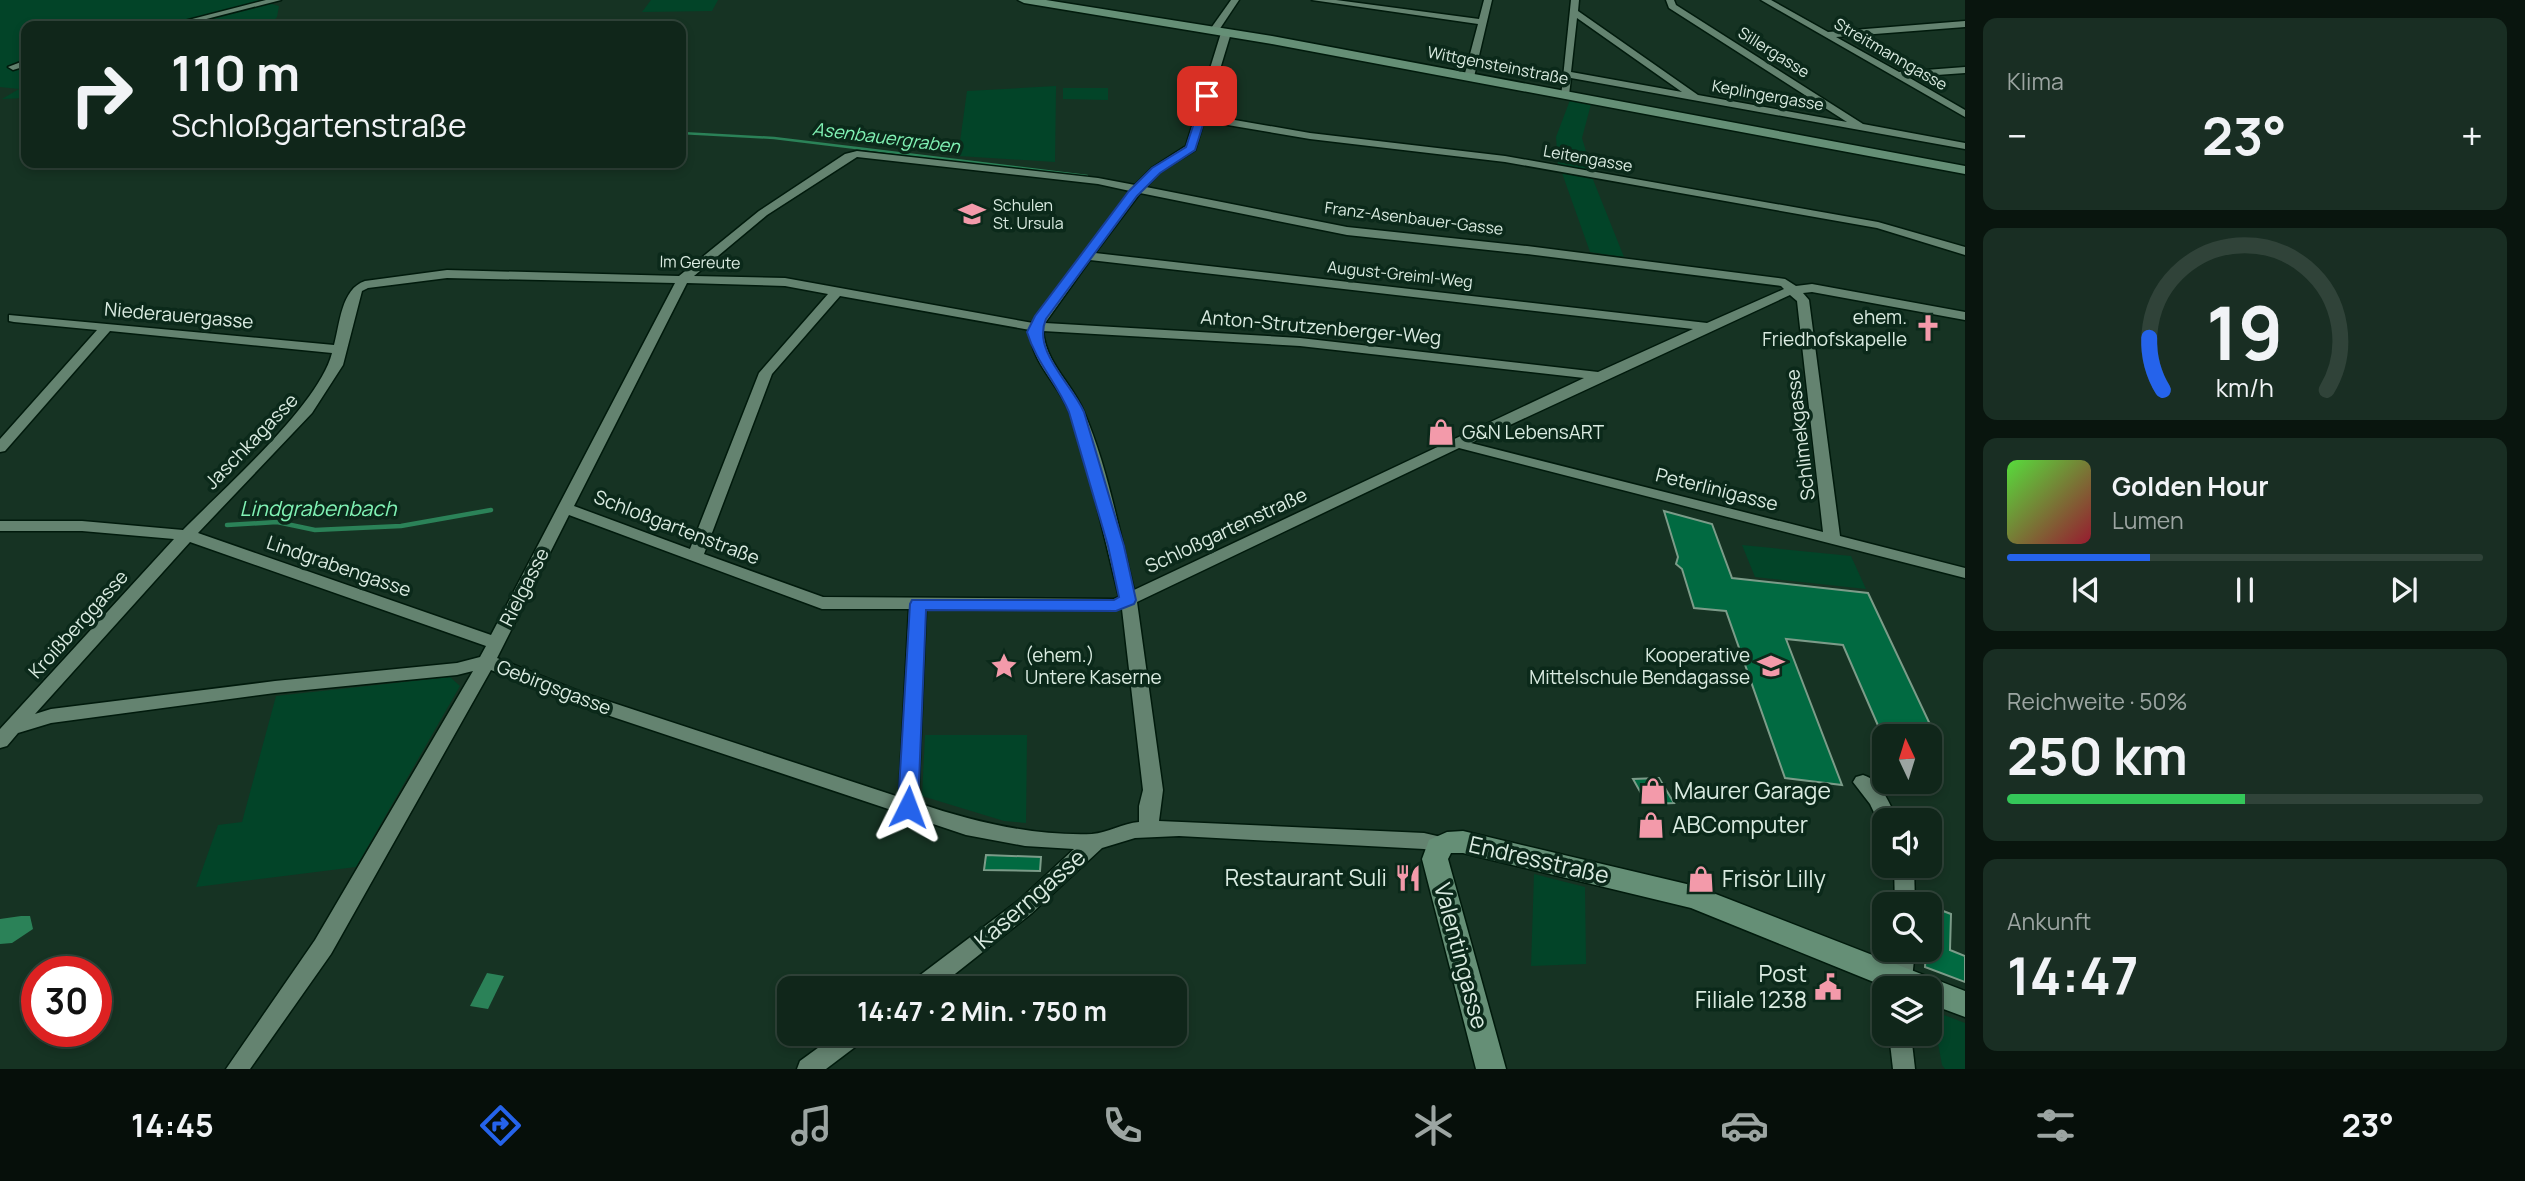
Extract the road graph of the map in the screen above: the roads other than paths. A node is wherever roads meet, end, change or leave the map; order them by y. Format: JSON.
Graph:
{"nodes":[{"id":1,"x":276,"y":0,"type":"edge"},
{"id":2,"x":1024,"y":0,"type":"edge"},
{"id":3,"x":1235,"y":0,"type":"edge"},
{"id":4,"x":1315,"y":0,"type":"edge"},
{"id":5,"x":1488,"y":0,"type":"edge"},
{"id":6,"x":1575,"y":0,"type":"edge"},
{"id":7,"x":1670,"y":0,"type":"edge"},
{"id":8,"x":1765,"y":0,"type":"edge"},
{"id":9,"x":1574,"y":12,"type":"junction"},
{"id":10,"x":190,"y":21,"type":"edge"},
{"id":11,"x":1482,"y":22,"type":"junction"},
{"id":12,"x":1965,"y":24,"type":"edge"},
{"id":13,"x":1220,"y":32,"type":"junction"},
{"id":14,"x":1826,"y":35,"type":"junction"},
{"id":15,"x":21,"y":64,"type":"edge"},
{"id":16,"x":13,"y":66,"type":"dead end"},
{"id":17,"x":1965,"y":70,"type":"edge"},
{"id":18,"x":1566,"y":74,"type":"junction"},
{"id":19,"x":1899,"y":75,"type":"junction"},
{"id":20,"x":1469,"y":77,"type":"junction"},
{"id":21,"x":1564,"y":95,"type":"junction"},
{"id":22,"x":1698,"y":98,"type":"junction"},
{"id":23,"x":1965,"y":114,"type":"edge"},
{"id":24,"x":1201,"y":117,"type":"junction"},
{"id":25,"x":1866,"y":129,"type":"junction"},
{"id":26,"x":1965,"y":146,"type":"edge"},
{"id":27,"x":857,"y":154,"type":"joint"},
{"id":28,"x":1965,"y":170,"type":"edge"},
{"id":29,"x":1138,"y":188,"type":"junction"},
{"id":30,"x":1965,"y":251,"type":"edge"},
{"id":31,"x":1086,"y":256,"type":"junction"},
{"id":32,"x":683,"y":279,"type":"junction"},
{"id":33,"x":359,"y":287,"type":"joint"},
{"id":34,"x":1794,"y":289,"type":"junction"},
{"id":35,"x":837,"y":291,"type":"junction"},
{"id":36,"x":1965,"y":316,"type":"edge"},
{"id":37,"x":14,"y":318,"type":"dead end"},
{"id":38,"x":1037,"y":326,"type":"junction"},
{"id":39,"x":1710,"y":327,"type":"junction"},
{"id":40,"x":106,"y":328,"type":"junction"},
{"id":41,"x":340,"y":349,"type":"junction"},
{"id":42,"x":1601,"y":376,"type":"junction"},
{"id":43,"x":1459,"y":444,"type":"junction"},
{"id":44,"x":0,"y":448,"type":"edge"},
{"id":45,"x":564,"y":509,"type":"junction"},
{"id":46,"x":0,"y":526,"type":"edge"},
{"id":47,"x":187,"y":535,"type":"junction"},
{"id":48,"x":1832,"y":539,"type":"junction"},
{"id":49,"x":695,"y":558,"type":"junction"},
{"id":50,"x":1965,"y":573,"type":"edge"},
{"id":51,"x":1128,"y":600,"type":"junction"},
{"id":52,"x":918,"y":604,"type":"junction"},
{"id":53,"x":491,"y":652,"type":"junction"},
{"id":54,"x":4,"y":733,"type":"edge"},
{"id":55,"x":1863,"y":782,"type":"dead end"},
{"id":56,"x":908,"y":807,"type":"junction"},
{"id":57,"x":1882,"y":808,"type":"edge"},
{"id":58,"x":1149,"y":828,"type":"junction"},
{"id":59,"x":1095,"y":842,"type":"junction"},
{"id":60,"x":1443,"y":845,"type":"junction"},
{"id":61,"x":936,"y":976,"type":"edge"},
{"id":62,"x":1888,"y":976,"type":"edge"},
{"id":63,"x":1942,"y":995,"type":"edge"},
{"id":64,"x":1965,"y":1004,"type":"edge"},
{"id":65,"x":839,"y":1046,"type":"edge"},
{"id":66,"x":1901,"y":1046,"type":"edge"},
{"id":67,"x":237,"y":1069,"type":"edge"},
{"id":68,"x":808,"y":1069,"type":"edge"},
{"id":69,"x":1492,"y":1069,"type":"edge"},
{"id":70,"x":1904,"y":1069,"type":"edge"}],
"edges":[{"from":1,"to":10,"type":"street"},
{"from":2,"to":13,"type":"street","name":"Wittgensteinstraße"},
{"from":3,"to":13,"type":"street"},
{"from":4,"to":11,"type":"street"},
{"from":5,"to":11,"type":"street"},
{"from":6,"to":9,"type":"street"},
{"from":7,"to":25,"type":"street","name":"Sillergasse"},
{"from":8,"to":14,"type":"street","name":"Streitmanngasse"},
{"from":9,"to":18,"type":"street"},
{"from":9,"to":22,"type":"street"},
{"from":11,"to":20,"type":"street"},
{"from":12,"to":14,"type":"street"},
{"from":13,"to":20,"type":"street","name":"Wittgensteinstraße"},
{"from":13,"to":24,"type":"street"},
{"from":14,"to":19,"type":"street","name":"Streitmanngasse"},
{"from":15,"to":16,"type":"street"},
{"from":17,"to":19,"type":"street"},
{"from":18,"to":21,"type":"street"},
{"from":18,"to":22,"type":"street","name":"Keplingergasse"},
{"from":19,"to":23,"type":"street","name":"Streitmanngasse"},
{"from":20,"to":21,"type":"street","name":"Wittgensteinstraße"},
{"from":21,"to":28,"type":"street","name":"Wittgensteinstraße"},
{"from":22,"to":25,"type":"street","name":"Keplingergasse"},
{"from":24,"to":29,"type":"street"},
{"from":24,"to":30,"type":"street","name":"Leitengasse"},
{"from":25,"to":26,"type":"street","name":"Keplingergasse"},
{"from":27,"to":29,"type":"street","name":"Franz-Asenbauer-Gasse"},
{"from":27,"to":32,"type":"street","name":"Rielgasse"},
{"from":29,"to":31,"type":"street"},
{"from":29,"to":34,"type":"street","name":"Franz-Asenbauer-Gasse"},
{"from":31,"to":38,"type":"street"},
{"from":31,"to":39,"type":"street","name":"August-Greiml-Weg"},
{"from":32,"to":33,"type":"street","name":"Im Gereute"},
{"from":32,"to":35,"type":"street","name":"Im Gereute"},
{"from":32,"to":45,"type":"street","name":"Rielgasse"},
{"from":33,"to":41,"type":"street","name":"Jaschkagasse"},
{"from":34,"to":36,"type":"street","name":"Franz-Asenbauer-Gasse"},
{"from":34,"to":39,"type":"street","name":"Schloßgartenstraße"},
{"from":34,"to":48,"type":"street","name":"Schlimekgasse"},
{"from":35,"to":38,"type":"street","name":"Im Gereute"},
{"from":35,"to":49,"type":"street"},
{"from":37,"to":40,"type":"street","name":"Niederauergasse"},
{"from":38,"to":42,"type":"street","name":"Anton-Strutzenberger-Weg"},
{"from":38,"to":51,"type":"street"},
{"from":39,"to":42,"type":"street","name":"Schloßgartenstraße"},
{"from":40,"to":41,"type":"street","name":"Niederauergasse"},
{"from":40,"to":44,"type":"street"},
{"from":41,"to":47,"type":"street","name":"Jaschkagasse"},
{"from":42,"to":43,"type":"street","name":"Schloßgartenstraße"},
{"from":43,"to":48,"type":"street","name":"Peterlinigasse"},
{"from":43,"to":51,"type":"street","name":"Schloßgartenstraße"},
{"from":45,"to":49,"type":"street","name":"Schloßgartenstraße"},
{"from":45,"to":53,"type":"street","name":"Rielgasse"},
{"from":46,"to":47,"type":"street","name":"Lindgrabengasse"},
{"from":47,"to":53,"type":"street","name":"Lindgrabengasse"},
{"from":47,"to":54,"type":"street","name":"Kroißberggasse"},
{"from":48,"to":50,"type":"street","name":"Peterlinigasse"},
{"from":49,"to":52,"type":"street","name":"Schloßgartenstraße"},
{"from":51,"to":52,"type":"street","name":"Schloßgartenstraße"},
{"from":51,"to":58,"type":"street"},
{"from":52,"to":56,"type":"street"},
{"from":53,"to":54,"type":"street","name":"Gebirgsgasse"},
{"from":53,"to":56,"type":"street","name":"Gebirgsgasse"},
{"from":53,"to":67,"type":"street","name":"Rielgasse"},
{"from":55,"to":57,"type":"street"},
{"from":56,"to":59,"type":"street","name":"Gebirgsgasse"},
{"from":58,"to":59,"type":"street","name":"Kaserngasse"},
{"from":58,"to":60,"type":"street","name":"Endresstraße"},
{"from":59,"to":61,"type":"street","name":"Kaserngasse"},
{"from":60,"to":62,"type":"street","name":"Endresstraße"},
{"from":60,"to":69,"type":"street","name":"Valentingasse"},
{"from":63,"to":64,"type":"street"},
{"from":65,"to":68,"type":"street"},
{"from":66,"to":70,"type":"street"}]}
